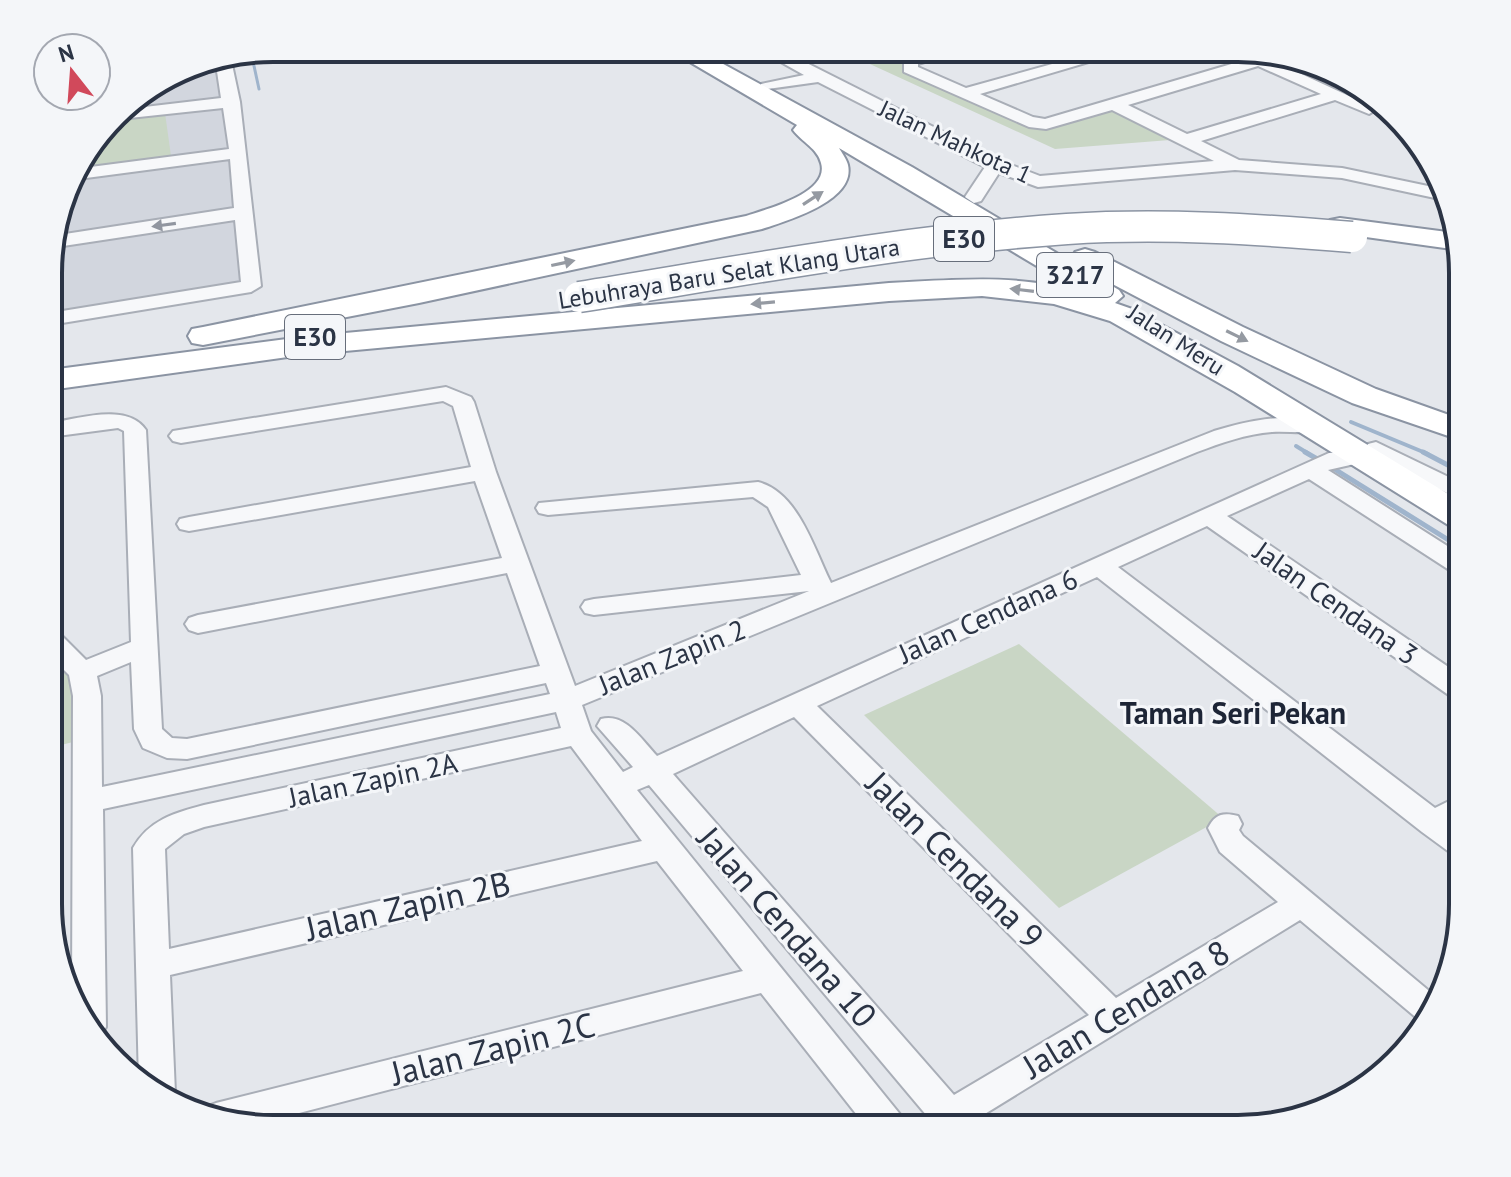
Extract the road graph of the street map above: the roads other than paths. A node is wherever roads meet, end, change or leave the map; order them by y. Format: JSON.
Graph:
{"nodes":[{"id":1,"x":705,"y":62,"type":"edge"},
{"id":2,"x":722,"y":62,"type":"edge"},
{"id":3,"x":789,"y":62,"type":"edge"},
{"id":4,"x":910,"y":62,"type":"edge"},
{"id":5,"x":1078,"y":62,"type":"edge"},
{"id":6,"x":1254,"y":62,"type":"edge"},
{"id":7,"x":1264,"y":64,"type":"edge"},
{"id":8,"x":225,"y":68,"type":"edge"},
{"id":9,"x":817,"y":77,"type":"junction"},
{"id":10,"x":756,"y":87,"type":"junction"},
{"id":11,"x":966,"y":93,"type":"junction"},
{"id":12,"x":1335,"y":95,"type":"junction"},
{"id":13,"x":232,"y":102,"type":"junction"},
{"id":14,"x":1113,"y":104,"type":"junction"},
{"id":15,"x":1369,"y":109,"type":"dead end"},
{"id":16,"x":134,"y":114,"type":"edge"},
{"id":17,"x":1186,"y":140,"type":"junction"},
{"id":18,"x":238,"y":153,"type":"junction"},
{"id":19,"x":995,"y":165,"type":"junction"},
{"id":20,"x":1235,"y":165,"type":"junction"},
{"id":21,"x":919,"y":172,"type":"junction"},
{"id":22,"x":87,"y":173,"type":"edge"},
{"id":23,"x":1433,"y":193,"type":"edge"},
{"id":24,"x":974,"y":197,"type":"junction"},
{"id":25,"x":241,"y":213,"type":"junction"},
{"id":26,"x":1346,"y":231,"type":"junction"},
{"id":27,"x":65,"y":240,"type":"edge"},
{"id":28,"x":1446,"y":241,"type":"edge"},
{"id":29,"x":1447,"y":251,"type":"edge"},
{"id":30,"x":1448,"y":257,"type":"edge"},
{"id":31,"x":573,"y":291,"type":"junction"},
{"id":32,"x":62,"y":317,"type":"edge"},
{"id":33,"x":130,"y":351,"type":"junction"},
{"id":34,"x":62,"y":361,"type":"edge"},
{"id":35,"x":62,"y":377,"type":"edge"},
{"id":36,"x":62,"y":377,"type":"edge"},
{"id":37,"x":1246,"y":385,"type":"junction"},
{"id":38,"x":1310,"y":426,"type":"junction"},
{"id":39,"x":1449,"y":426,"type":"edge"},
{"id":40,"x":62,"y":428,"type":"edge"},
{"id":41,"x":181,"y":436,"type":"dead end"},
{"id":42,"x":1368,"y":453,"type":"junction"},
{"id":43,"x":1318,"y":466,"type":"junction"},
{"id":44,"x":484,"y":472,"type":"junction"},
{"id":45,"x":1449,"y":491,"type":"edge"},
{"id":46,"x":548,"y":508,"type":"dead end"},
{"id":47,"x":1449,"y":508,"type":"edge"},
{"id":48,"x":1210,"y":516,"type":"junction"},
{"id":49,"x":189,"y":524,"type":"dead end"},
{"id":50,"x":1449,"y":557,"type":"edge"},
{"id":51,"x":519,"y":563,"type":"junction"},
{"id":52,"x":1100,"y":566,"type":"junction"},
{"id":53,"x":820,"y":588,"type":"junction"},
{"id":54,"x":594,"y":607,"type":"dead end"},
{"id":55,"x":198,"y":624,"type":"dead end"},
{"id":56,"x":144,"y":647,"type":"junction"},
{"id":57,"x":62,"y":652,"type":"edge"},
{"id":58,"x":82,"y":672,"type":"junction"},
{"id":59,"x":1449,"y":681,"type":"edge"},
{"id":60,"x":562,"y":686,"type":"junction"},
{"id":61,"x":797,"y":703,"type":"junction"},
{"id":62,"x":611,"y":726,"type":"dead end"},
{"id":63,"x":578,"y":734,"type":"junction"},
{"id":64,"x":652,"y":769,"type":"junction"},
{"id":65,"x":619,"y":786,"type":"junction"},
{"id":66,"x":87,"y":801,"type":"junction"},
{"id":67,"x":1449,"y":814,"type":"edge"},
{"id":68,"x":1227,"y":824,"type":"dead end"},
{"id":69,"x":1433,"y":824,"type":"junction"},
{"id":70,"x":1449,"y":836,"type":"edge"},
{"id":71,"x":664,"y":848,"type":"junction"},
{"id":72,"x":1302,"y":903,"type":"junction"},
{"id":73,"x":152,"y":966,"type":"junction"},
{"id":74,"x":768,"y":978,"type":"junction"},
{"id":75,"x":1423,"y":1006,"type":"edge"},
{"id":76,"x":89,"y":1007,"type":"edge"},
{"id":77,"x":1113,"y":1017,"type":"junction"},
{"id":78,"x":156,"y":1080,"type":"edge"},
{"id":79,"x":242,"y":1112,"type":"edge"},
{"id":80,"x":879,"y":1115,"type":"edge"},
{"id":81,"x":949,"y":1115,"type":"edge"},
{"id":82,"x":966,"y":1115,"type":"edge"}],
"edges":[{"from":1,"to":10,"type":"highway","name":"Jalan Meru","number":"3217"},
{"from":2,"to":10,"type":"highway","name":"Jalan Meru","number":"3217"},
{"from":3,"to":9,"type":"street","name":"Jalan Mahkota 1"},
{"from":4,"to":11,"type":"street"},
{"from":5,"to":11,"type":"street"},
{"from":6,"to":14,"type":"street"},
{"from":7,"to":12,"type":"street"},
{"from":8,"to":13,"type":"street"},
{"from":9,"to":10,"type":"street"},
{"from":9,"to":19,"type":"street","name":"Jalan Mahkota 1"},
{"from":10,"to":21,"type":"highway","name":"Jalan Meru","number":"3217"},
{"from":33,"to":10,"type":"highway","one_way":true},
{"from":10,"to":37,"type":"highway","name":"Jalan Meru","number":"3217"},
{"from":11,"to":14,"type":"street"},
{"from":12,"to":15,"type":"street"},
{"from":12,"to":17,"type":"street"},
{"from":13,"to":16,"type":"street"},
{"from":13,"to":18,"type":"street"},
{"from":14,"to":17,"type":"street"},
{"from":17,"to":20,"type":"street"},
{"from":18,"to":22,"type":"street"},
{"from":18,"to":25,"type":"street"},
{"from":19,"to":20,"type":"street","name":"Jalan Mahkota 1"},
{"from":19,"to":24,"type":"street"},
{"from":20,"to":23,"type":"street"},
{"from":21,"to":24,"type":"highway"},
{"from":21,"to":42,"type":"highway","name":"Jalan Meru","number":"3217"},
{"from":24,"to":39,"type":"highway","one_way":true},
{"from":25,"to":27,"type":"street","one_way":true},
{"from":25,"to":32,"type":"street"},
{"from":26,"to":28,"type":"highway","name":"Lebuhraya Baru Selat Klang Utara","number":"E30"},
{"from":26,"to":29,"type":"highway","name":"Lebuhraya Baru Selat Klang Utara","number":"E30"},
{"from":26,"to":30,"type":"highway"},
{"from":26,"to":31,"type":"highway","name":"Lebuhraya Baru Selat Klang Utara","number":"E30","bridge":true},
{"from":31,"to":33,"type":"highway","name":"Lebuhraya Baru Selat Klang Utara","number":"E30"},
{"from":31,"to":36,"type":"highway","name":"Lebuhraya Baru Selat Klang Utara","number":"E30"},
{"from":33,"to":34,"type":"highway","name":"Lebuhraya Baru Selat Klang Utara","number":"E30"},
{"from":37,"to":35,"type":"highway","one_way":true},
{"from":37,"to":38,"type":"highway","name":"Jalan Meru","number":"3217"},
{"from":38,"to":42,"type":"highway","name":"Jalan Meru","number":"3217"},
{"from":38,"to":53,"type":"street","name":"Jalan Zapin 2"},
{"from":40,"to":56,"type":"street"},
{"from":41,"to":44,"type":"street"},
{"from":42,"to":43,"type":"street","name":"Jalan Cendana 6"},
{"from":42,"to":45,"type":"highway","name":"Jalan Meru","number":"3217"},
{"from":42,"to":47,"type":"highway","name":"Jalan Meru","number":"3217"},
{"from":43,"to":48,"type":"street","name":"Jalan Cendana 6"},
{"from":43,"to":50,"type":"street"},
{"from":44,"to":49,"type":"street"},
{"from":44,"to":51,"type":"street"},
{"from":46,"to":53,"type":"street"},
{"from":48,"to":52,"type":"street","name":"Jalan Cendana 6"},
{"from":48,"to":59,"type":"street","name":"Jalan Cendana 3"},
{"from":51,"to":55,"type":"street"},
{"from":51,"to":60,"type":"street"},
{"from":52,"to":61,"type":"street","name":"Jalan Cendana 6"},
{"from":52,"to":69,"type":"street"},
{"from":53,"to":54,"type":"street"},
{"from":53,"to":60,"type":"street","name":"Jalan Zapin 2"},
{"from":56,"to":58,"type":"street"},
{"from":56,"to":60,"type":"street"},
{"from":57,"to":58,"type":"street"},
{"from":58,"to":66,"type":"street"},
{"from":60,"to":63,"type":"street"},
{"from":60,"to":66,"type":"street","name":"Jalan Zapin 2"},
{"from":61,"to":64,"type":"street","name":"Jalan Cendana 6"},
{"from":61,"to":77,"type":"street","name":"Jalan Cendana 9"},
{"from":62,"to":64,"type":"street","name":"Jalan Cendana 10"},
{"from":63,"to":65,"type":"street"},
{"from":63,"to":73,"type":"street","name":"Jalan Zapin 2A"},
{"from":64,"to":65,"type":"street","name":"Jalan Cendana 6"},
{"from":64,"to":81,"type":"street","name":"Jalan Cendana 10"},
{"from":65,"to":71,"type":"street"},
{"from":66,"to":76,"type":"street"},
{"from":67,"to":69,"type":"street"},
{"from":68,"to":72,"type":"street"},
{"from":69,"to":70,"type":"street"},
{"from":71,"to":73,"type":"street","name":"Jalan Zapin 2B"},
{"from":71,"to":74,"type":"street"},
{"from":72,"to":75,"type":"street"},
{"from":72,"to":77,"type":"street","name":"Jalan Cendana 8"},
{"from":73,"to":78,"type":"street"},
{"from":74,"to":79,"type":"street","name":"Jalan Zapin 2C"},
{"from":74,"to":80,"type":"street"},
{"from":77,"to":82,"type":"street","name":"Jalan Cendana 8"}]}
